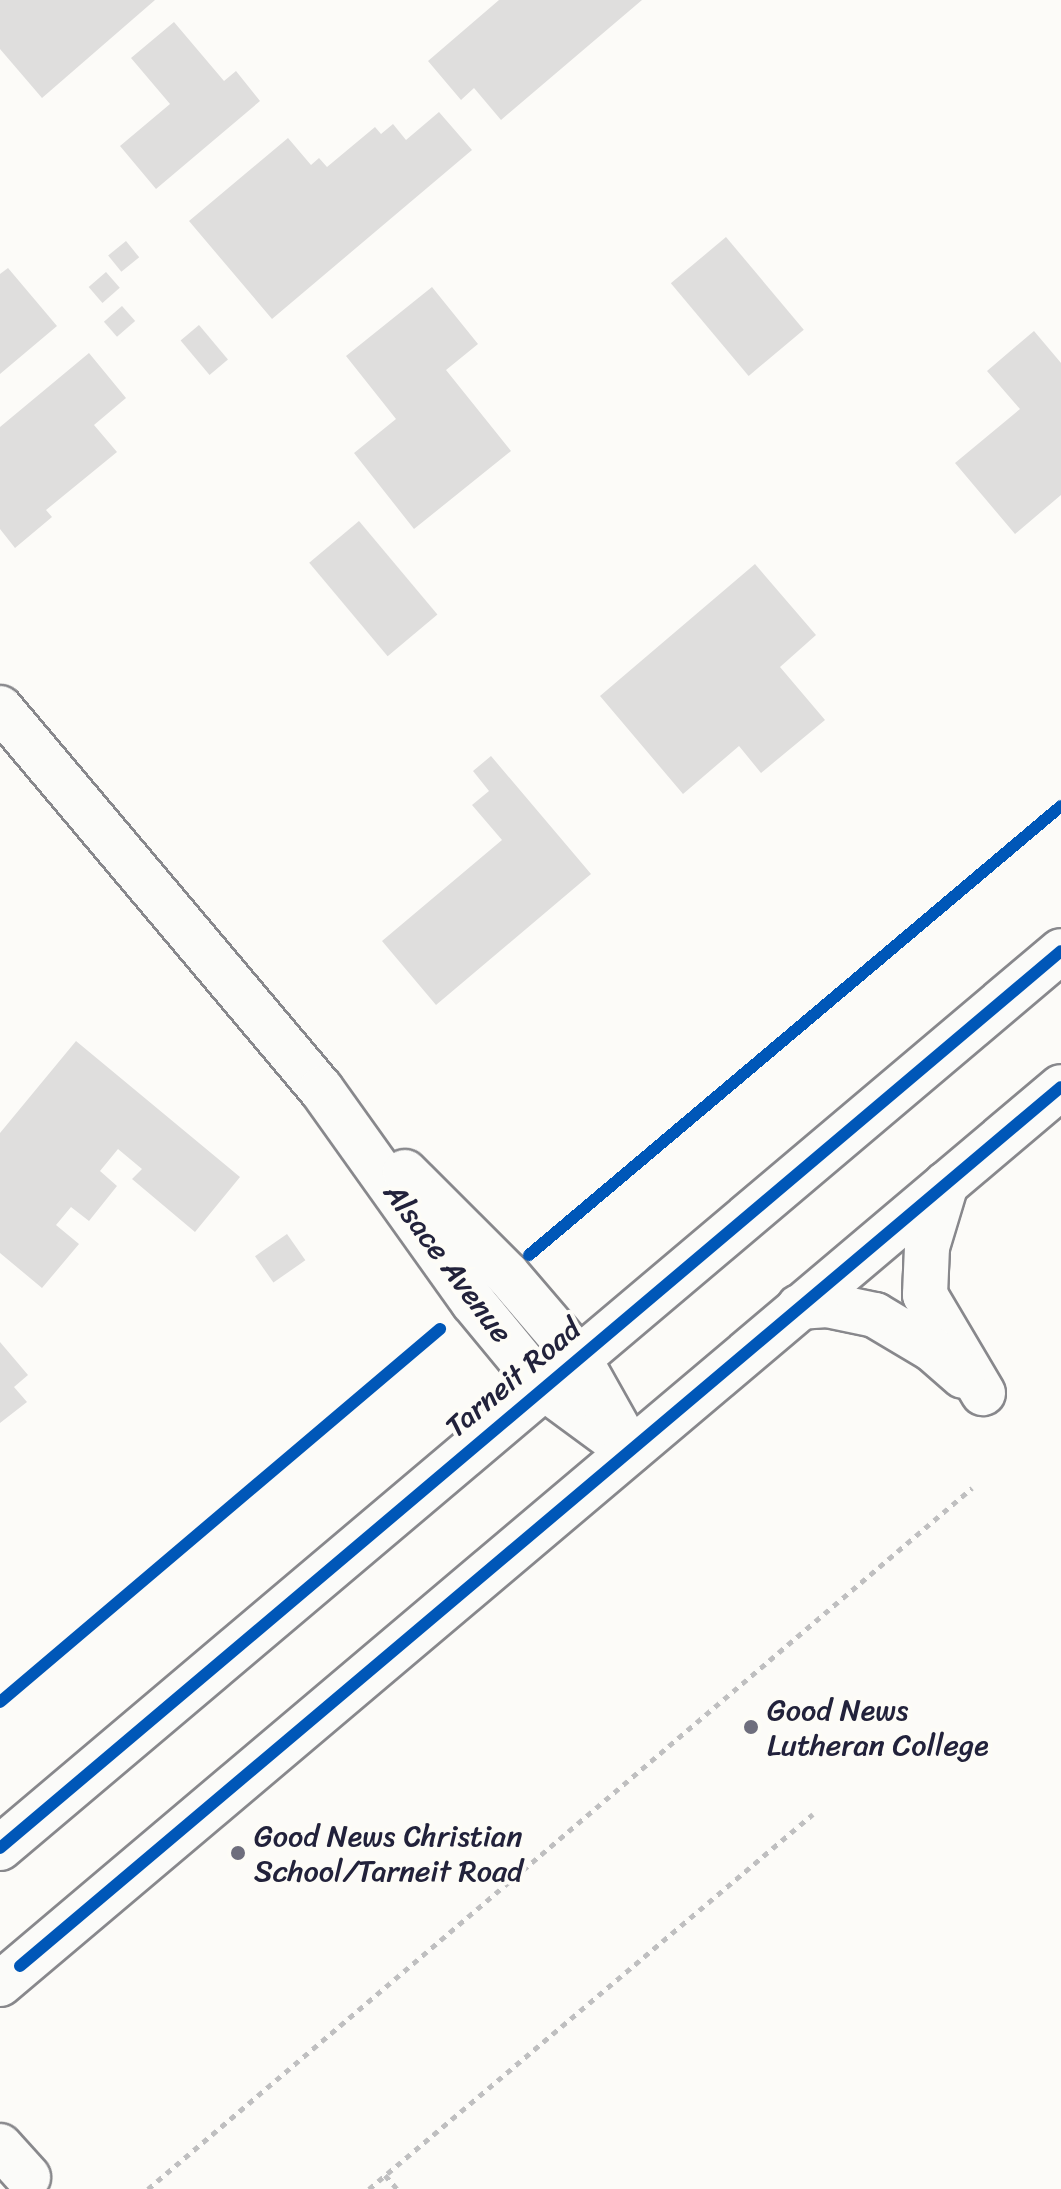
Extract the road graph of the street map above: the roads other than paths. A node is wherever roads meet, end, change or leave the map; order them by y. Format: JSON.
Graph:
{"nodes":[{"id":1,"x":0,"y":708,"type":"edge"},
{"id":2,"x":1061,"y":951,"type":"edge"},
{"id":3,"x":1061,"y":1087,"type":"edge"},
{"id":4,"x":321,"y":1089,"type":"junction"},
{"id":5,"x":946,"y":1184,"type":"junction"},
{"id":6,"x":799,"y":1307,"type":"junction"},
{"id":7,"x":578,"y":1357,"type":"junction"},
{"id":8,"x":543,"y":1387,"type":"junction"},
{"id":9,"x":630,"y":1451,"type":"junction"},
{"id":10,"x":0,"y":1848,"type":"edge"},
{"id":11,"x":0,"y":1984,"type":"edge"}],
"edges":[{"from":1,"to":4,"type":"main road","name":"Alsace Avenue"},
{"from":2,"to":7,"type":"main road","name":"Tarneit Road"},
{"from":3,"to":5,"type":"main road"},
{"from":4,"to":7,"type":"main road","name":"Alsace Avenue"},
{"from":4,"to":8,"type":"main road","name":"Alsace Avenue"},
{"from":5,"to":6,"type":"main road"},
{"from":5,"to":6,"type":"main road"},
{"from":6,"to":9,"type":"main road"},
{"from":7,"to":8,"type":"main road","name":"Tarneit Road"},
{"from":7,"to":9,"type":"main road","name":"Alsace Avenue"},
{"from":8,"to":9,"type":"main road","name":"Alsace Avenue"},
{"from":8,"to":10,"type":"main road","name":"Tarneit Road"},
{"from":9,"to":11,"type":"main road"}]}
